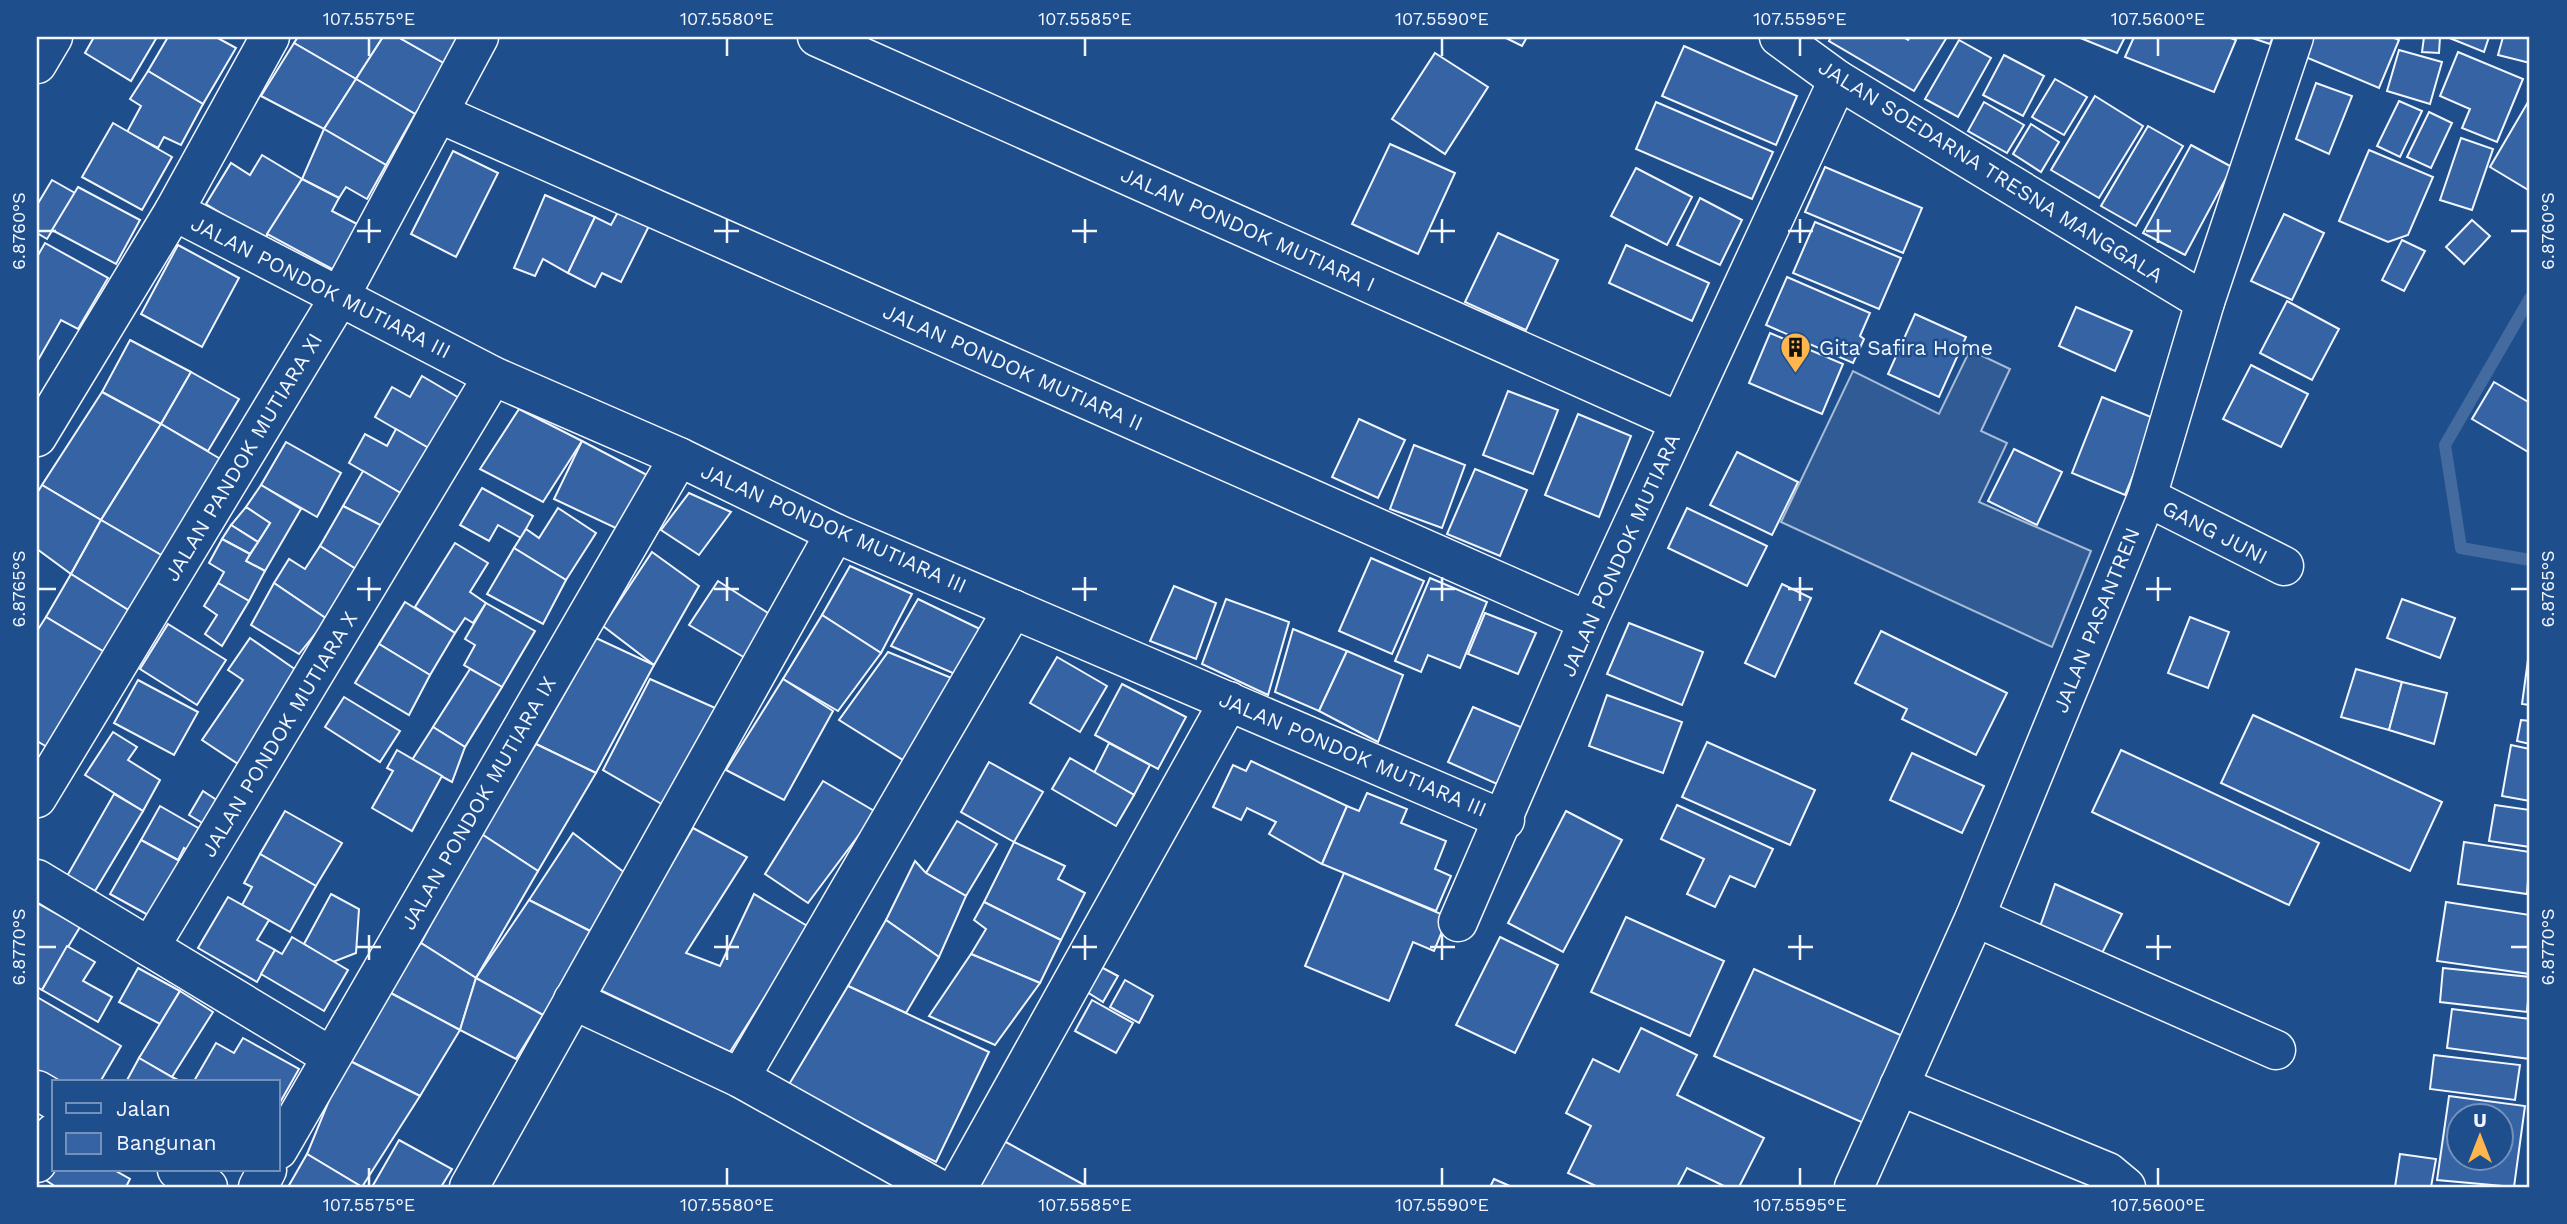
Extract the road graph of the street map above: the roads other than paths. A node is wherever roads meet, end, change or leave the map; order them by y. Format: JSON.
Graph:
{"nodes":[{"id":1,"x":53,"y":37,"type":"edge"},
{"id":2,"x":270,"y":37,"type":"edge"},
{"id":3,"x":479,"y":37,"type":"edge"},
{"id":4,"x":817,"y":37,"type":"edge"},
{"id":5,"x":1779,"y":37,"type":"edge"},
{"id":6,"x":2294,"y":37,"type":"edge"},
{"id":7,"x":37,"y":64,"type":"edge"},
{"id":8,"x":1838,"y":80,"type":"junction"},
{"id":9,"x":438,"y":113,"type":"junction"},
{"id":10,"x":174,"y":211,"type":"junction"},
{"id":11,"x":339,"y":298,"type":"junction"},
{"id":12,"x":2206,"y":302,"type":"junction"},
{"id":13,"x":493,"y":376,"type":"junction"},
{"id":14,"x":1680,"y":422,"type":"junction"},
{"id":15,"x":37,"y":437,"type":"edge"},
{"id":16,"x":680,"y":457,"type":"junction"},
{"id":17,"x":2147,"y":497,"type":"junction"},
{"id":18,"x":835,"y":533,"type":"junction"},
{"id":19,"x":2284,"y":566,"type":"dead end"},
{"id":20,"x":1013,"y":608,"type":"junction"},
{"id":21,"x":1588,"y":621,"type":"junction"},
{"id":22,"x":1229,"y":701,"type":"junction"},
{"id":23,"x":37,"y":798,"type":"edge"},
{"id":24,"x":1505,"y":820,"type":"junction"},
{"id":25,"x":37,"y":879,"type":"edge"},
{"id":26,"x":1975,"y":916,"type":"junction"},
{"id":27,"x":1458,"y":922,"type":"dead end"},
{"id":28,"x":150,"y":947,"type":"junction"},
{"id":29,"x":573,"y":1000,"type":"junction"},
{"id":30,"x":2276,"y":1050,"type":"dead end"},
{"id":31,"x":330,"y":1056,"type":"junction"},
{"id":32,"x":740,"y":1078,"type":"junction"},
{"id":33,"x":1895,"y":1095,"type":"junction"},
{"id":34,"x":52,"y":1137,"type":"edge"},
{"id":35,"x":280,"y":1146,"type":"edge"},
{"id":36,"x":37,"y":1163,"type":"edge"},
{"id":37,"x":181,"y":1172,"type":"edge"},
{"id":38,"x":208,"y":1187,"type":"edge"},
{"id":39,"x":469,"y":1187,"type":"edge"},
{"id":40,"x":935,"y":1187,"type":"edge"},
{"id":41,"x":958,"y":1187,"type":"edge"},
{"id":42,"x":1854,"y":1187,"type":"edge"},
{"id":43,"x":2092,"y":1187,"type":"edge"},
{"id":44,"x":2126,"y":1187,"type":"edge"}],
"edges":[{"from":1,"to":7,"type":"street"},
{"from":2,"to":10,"type":"street"},
{"from":3,"to":9,"type":"street","name":"JALAN PANDOK MUTIARA XI"},
{"from":4,"to":14,"type":"street","name":"JALAN PONDOK MUTIARA I"},
{"from":5,"to":8,"type":"street","name":"JALAN SOEDARNA TRESNA MANGGALA"},
{"from":6,"to":12,"type":"street","name":"JALAN PASANTREN"},
{"from":8,"to":12,"type":"street","name":"JALAN SOEDARNA TRESNA MANGGALA"},
{"from":8,"to":14,"type":"street","name":"JALAN PONDOK MUTIARA"},
{"from":9,"to":11,"type":"street","name":"JALAN PANDOK MUTIARA XI"},
{"from":9,"to":21,"type":"street","name":"JALAN PONDOK MUTIARA II"},
{"from":10,"to":11,"type":"street","name":"JALAN PONDOK MUTIARA III"},
{"from":10,"to":15,"type":"street"},
{"from":11,"to":13,"type":"street","name":"JALAN PONDOK MUTIARA III"},
{"from":11,"to":23,"type":"street","name":"JALAN PANDOK MUTIARA XI"},
{"from":12,"to":17,"type":"street","name":"JALAN PASANTREN"},
{"from":13,"to":16,"type":"street","name":"JALAN PONDOK MUTIARA III"},
{"from":13,"to":28,"type":"street","name":"JALAN PONDOK MUTIARA X"},
{"from":14,"to":21,"type":"street","name":"JALAN PONDOK MUTIARA"},
{"from":16,"to":18,"type":"street","name":"JALAN PONDOK MUTIARA III"},
{"from":16,"to":31,"type":"street","name":"JALAN PONDOK MUTIARA IX"},
{"from":17,"to":19,"type":"street","name":"GANG JUNI"},
{"from":17,"to":26,"type":"street","name":"JALAN PASANTREN"},
{"from":18,"to":20,"type":"street","name":"JALAN PONDOK MUTIARA III"},
{"from":18,"to":29,"type":"street"},
{"from":20,"to":22,"type":"street","name":"JALAN PONDOK MUTIARA III"},
{"from":20,"to":32,"type":"street"},
{"from":21,"to":24,"type":"street","name":"JALAN PONDOK MUTIARA"},
{"from":22,"to":24,"type":"street","name":"JALAN PONDOK MUTIARA III"},
{"from":22,"to":41,"type":"street"},
{"from":24,"to":27,"type":"street","name":"JALAN PONDOK MUTIARA"},
{"from":25,"to":28,"type":"street"},
{"from":26,"to":30,"type":"street"},
{"from":26,"to":33,"type":"street","name":"JALAN PASANTREN"},
{"from":28,"to":31,"type":"street"},
{"from":29,"to":32,"type":"street"},
{"from":29,"to":39,"type":"street"},
{"from":31,"to":35,"type":"street","name":"JALAN PONDOK MUTIARA IX"},
{"from":32,"to":40,"type":"street"},
{"from":33,"to":42,"type":"street","name":"JALAN PASANTREN"},
{"from":33,"to":43,"type":"street"},
{"from":33,"to":44,"type":"street"},
{"from":34,"to":36,"type":"street"},
{"from":37,"to":38,"type":"street"}]}
